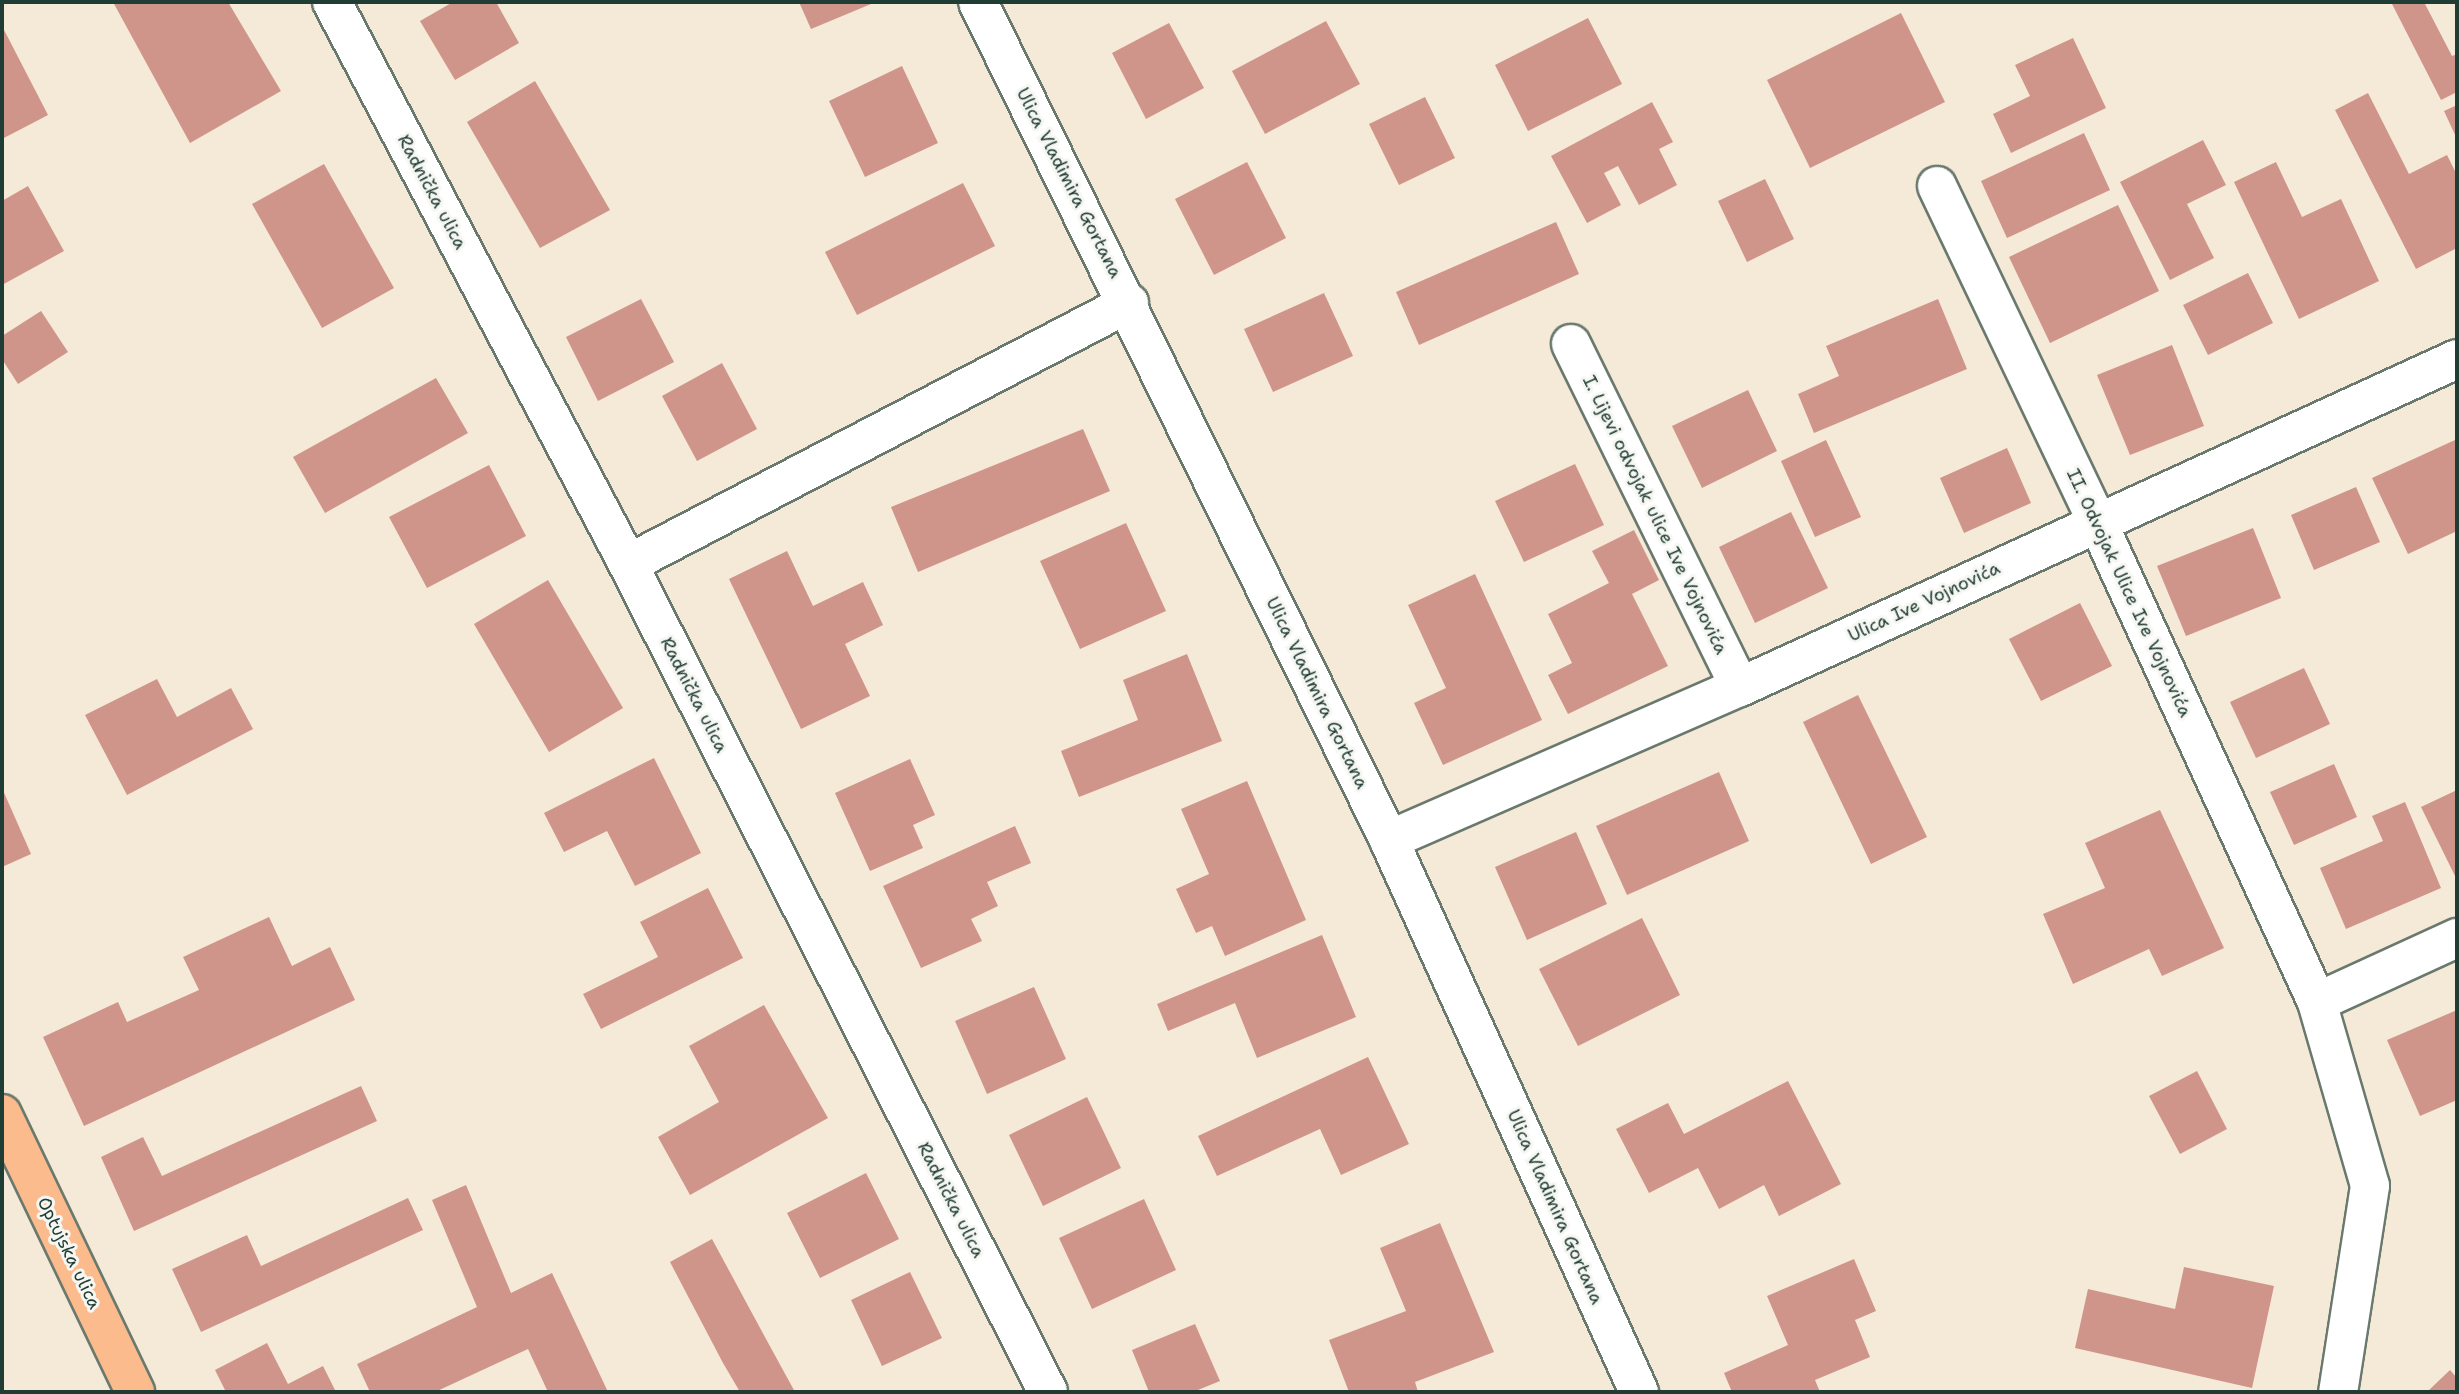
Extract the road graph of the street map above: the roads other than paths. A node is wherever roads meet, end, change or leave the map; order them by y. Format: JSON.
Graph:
{"nodes":[{"id":1,"x":332,"y":2,"type":"edge"},
{"id":2,"x":978,"y":2,"type":"edge"},
{"id":3,"x":1937,"y":186,"type":"dead end"},
{"id":4,"x":1129,"y":303,"type":"junction"},
{"id":5,"x":1571,"y":344,"type":"dead end"},
{"id":6,"x":2457,"y":359,"type":"edge"},
{"id":7,"x":2097,"y":521,"type":"junction"},
{"id":8,"x":628,"y":564,"type":"junction"},
{"id":9,"x":1740,"y":687,"type":"junction"},
{"id":10,"x":1389,"y":840,"type":"junction"},
{"id":11,"x":2457,"y":938,"type":"edge"},
{"id":12,"x":2317,"y":1002,"type":"junction"},
{"id":13,"x":2,"y":1114,"type":"edge"},
{"id":14,"x":135,"y":1392,"type":"edge"},
{"id":15,"x":1048,"y":1392,"type":"edge"},
{"id":16,"x":1639,"y":1392,"type":"edge"},
{"id":17,"x":2338,"y":1392,"type":"edge"}],
"edges":[{"from":1,"to":8,"type":"street","name":"Radnička ulica"},
{"from":2,"to":4,"type":"street","name":"Ulica Vladimira Gortana"},
{"from":3,"to":7,"type":"street","name":"II. Odvojak Ulice Ive Vojnovića"},
{"from":4,"to":8,"type":"street"},
{"from":4,"to":10,"type":"street","name":"Ulica Vladimira Gortana"},
{"from":5,"to":9,"type":"street","name":"I. Lijevi odvojak ulice Ive Vojnovića"},
{"from":6,"to":7,"type":"street","name":"Ulica Ive Vojnovića"},
{"from":7,"to":9,"type":"street","name":"Ulica Ive Vojnovića"},
{"from":7,"to":12,"type":"street","name":"II. Odvojak Ulice Ive Vojnovića"},
{"from":8,"to":15,"type":"street","name":"Radnička ulica"},
{"from":9,"to":10,"type":"street","name":"Ulica Ive Vojnovića"},
{"from":10,"to":16,"type":"street","name":"Ulica Vladimira Gortana"},
{"from":11,"to":12,"type":"street"},
{"from":12,"to":17,"type":"street","name":"II. Odvojak Ulice Ive Vojnovića"},
{"from":13,"to":14,"type":"main road","name":"Optujska ulica"}]}
